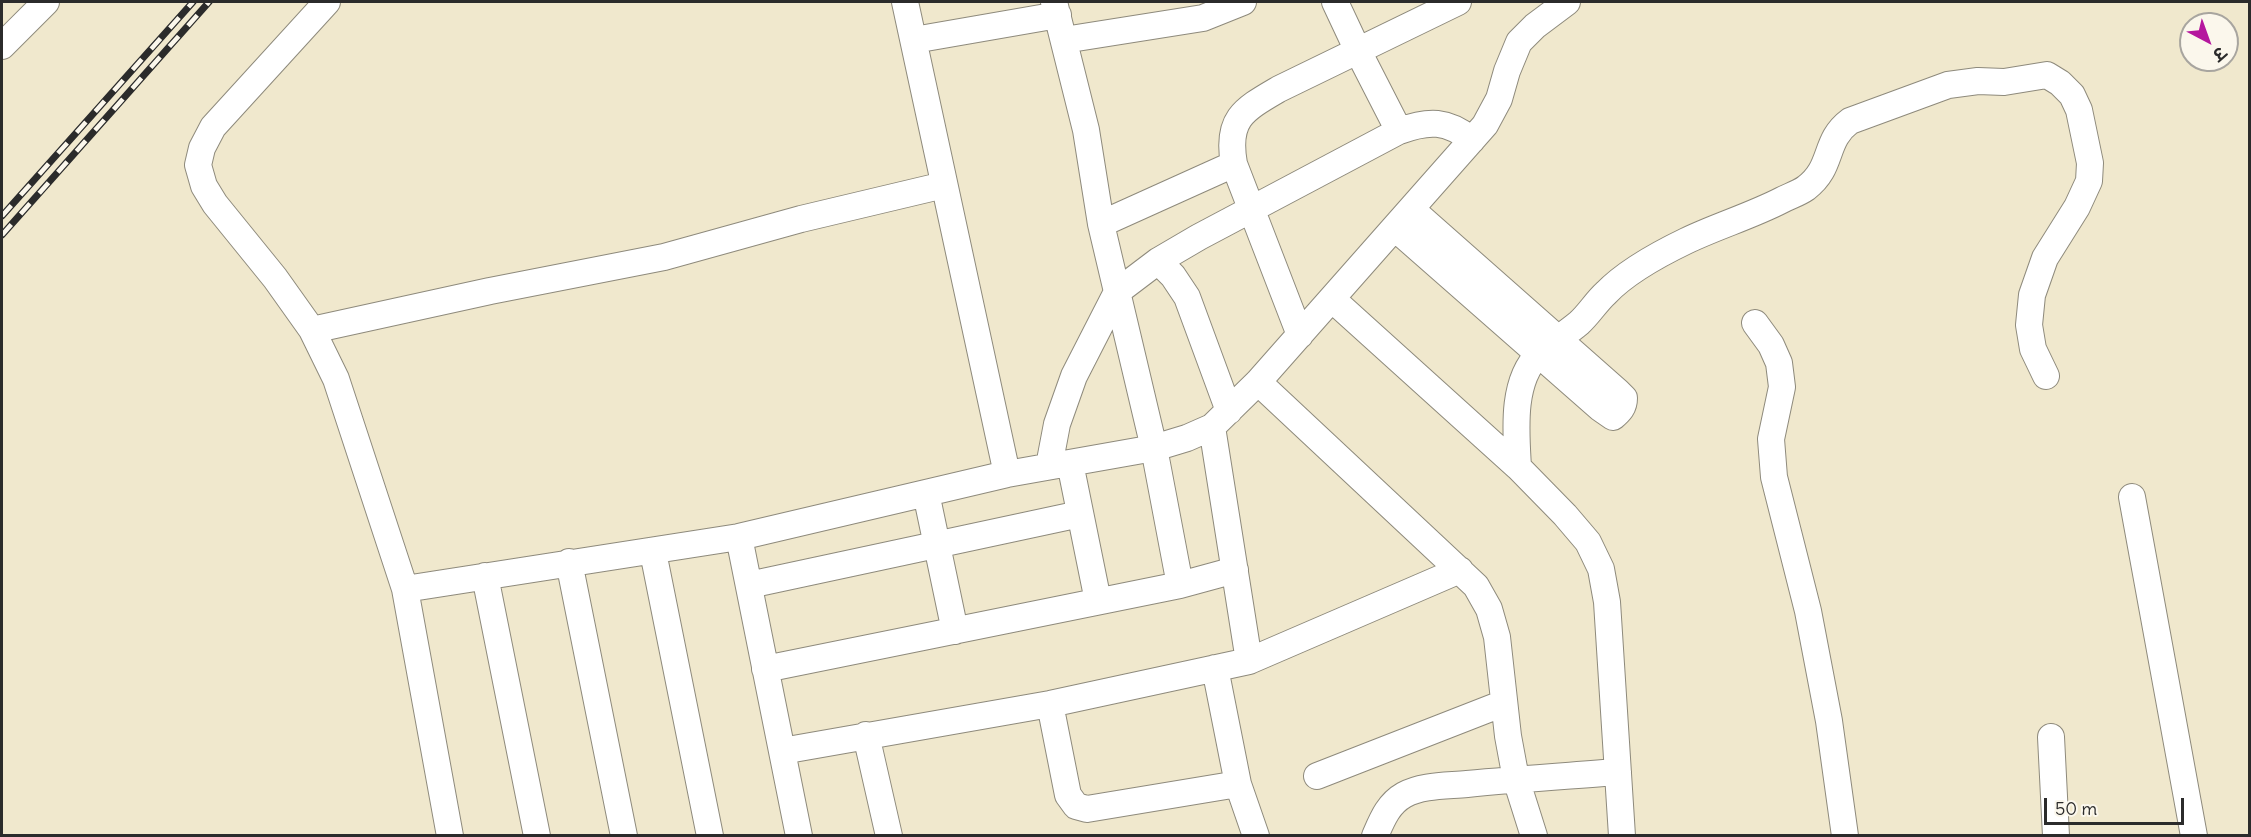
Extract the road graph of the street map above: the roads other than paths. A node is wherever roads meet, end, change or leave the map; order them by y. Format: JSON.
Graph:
{"nodes":[{"id":1,"x":46,"y":2,"type":"edge"},
{"id":2,"x":327,"y":2,"type":"edge"},
{"id":3,"x":905,"y":2,"type":"edge"},
{"id":4,"x":1243,"y":2,"type":"edge"},
{"id":5,"x":1335,"y":2,"type":"edge"},
{"id":6,"x":1458,"y":2,"type":"edge"},
{"id":7,"x":1567,"y":2,"type":"edge"},
{"id":8,"x":1056,"y":8,"type":"edge"},
{"id":9,"x":914,"y":40,"type":"junction"},
{"id":10,"x":1064,"y":40,"type":"junction"},
{"id":11,"x":2,"y":46,"type":"edge"},
{"id":12,"x":1358,"y":51,"type":"junction"},
{"id":13,"x":1399,"y":131,"type":"junction"},
{"id":14,"x":1472,"y":140,"type":"junction"},
{"id":15,"x":1234,"y":164,"type":"junction"},
{"id":16,"x":944,"y":185,"type":"junction"},
{"id":17,"x":1411,"y":209,"type":"junction"},
{"id":18,"x":1250,"y":211,"type":"junction"},
{"id":19,"x":1101,"y":224,"type":"junction"},
{"id":20,"x":1395,"y":228,"type":"junction"},
{"id":21,"x":1158,"y":261,"type":"junction"},
{"id":22,"x":1117,"y":292,"type":"junction"},
{"id":23,"x":1332,"y":299,"type":"junction"},
{"id":24,"x":1755,"y":323,"type":"dead end"},
{"id":25,"x":312,"y":330,"type":"junction"},
{"id":26,"x":1300,"y":335,"type":"junction"},
{"id":27,"x":1559,"y":340,"type":"junction"},
{"id":28,"x":1538,"y":354,"type":"junction"},
{"id":29,"x":2046,"y":376,"type":"dead end"},
{"id":30,"x":1258,"y":382,"type":"junction"},
{"id":31,"x":1221,"y":419,"type":"junction"},
{"id":32,"x":1154,"y":448,"type":"junction"},
{"id":33,"x":1059,"y":465,"type":"junction"},
{"id":34,"x":1518,"y":467,"type":"junction"},
{"id":35,"x":1006,"y":474,"type":"junction"},
{"id":36,"x":926,"y":493,"type":"junction"},
{"id":37,"x":2132,"y":497,"type":"dead end"},
{"id":38,"x":1080,"y":514,"type":"junction"},
{"id":39,"x":739,"y":537,"type":"junction"},
{"id":40,"x":936,"y":544,"type":"junction"},
{"id":41,"x":653,"y":552,"type":"junction"},
{"id":42,"x":569,"y":562,"type":"junction"},
{"id":43,"x":1235,"y":570,"type":"junction"},
{"id":44,"x":1460,"y":570,"type":"junction"},
{"id":45,"x":485,"y":576,"type":"junction"},
{"id":46,"x":749,"y":585,"type":"junction"},
{"id":47,"x":1180,"y":585,"type":"junction"},
{"id":48,"x":405,"y":589,"type":"junction"},
{"id":49,"x":1098,"y":601,"type":"junction"},
{"id":50,"x":955,"y":631,"type":"junction"},
{"id":51,"x":1249,"y":661,"type":"junction"},
{"id":52,"x":1215,"y":668,"type":"junction"},
{"id":53,"x":765,"y":669,"type":"junction"},
{"id":54,"x":1504,"y":703,"type":"junction"},
{"id":55,"x":1050,"y":704,"type":"junction"},
{"id":56,"x":866,"y":735,"type":"junction"},
{"id":57,"x":2051,"y":737,"type":"dead end"},
{"id":58,"x":782,"y":751,"type":"junction"},
{"id":59,"x":1618,"y":772,"type":"junction"},
{"id":60,"x":1317,"y":776,"type":"dead end"},
{"id":61,"x":1516,"y":779,"type":"junction"},
{"id":62,"x":1238,"y":784,"type":"junction"},
{"id":63,"x":450,"y":836,"type":"edge"},
{"id":64,"x":537,"y":836,"type":"edge"},
{"id":65,"x":624,"y":836,"type":"edge"},
{"id":66,"x":710,"y":836,"type":"edge"},
{"id":67,"x":799,"y":836,"type":"edge"},
{"id":68,"x":889,"y":836,"type":"edge"},
{"id":69,"x":1256,"y":836,"type":"edge"},
{"id":70,"x":1375,"y":836,"type":"edge"},
{"id":71,"x":1534,"y":836,"type":"edge"},
{"id":72,"x":1622,"y":836,"type":"edge"},
{"id":73,"x":1845,"y":836,"type":"edge"},
{"id":74,"x":2056,"y":836,"type":"edge"},
{"id":75,"x":2194,"y":836,"type":"edge"}],
"edges":[{"from":1,"to":11,"type":"street"},
{"from":2,"to":25,"type":"street"},
{"from":3,"to":9,"type":"street"},
{"from":4,"to":10,"type":"street"},
{"from":5,"to":12,"type":"street"},
{"from":6,"to":12,"type":"street"},
{"from":7,"to":14,"type":"street"},
{"from":8,"to":9,"type":"street"},
{"from":8,"to":10,"type":"street"},
{"from":9,"to":16,"type":"street"},
{"from":10,"to":19,"type":"street"},
{"from":12,"to":13,"type":"street"},
{"from":12,"to":15,"type":"street"},
{"from":13,"to":14,"type":"street"},
{"from":13,"to":18,"type":"street"},
{"from":14,"to":17,"type":"street"},
{"from":15,"to":18,"type":"street"},
{"from":15,"to":19,"type":"street"},
{"from":16,"to":25,"type":"street"},
{"from":16,"to":35,"type":"street"},
{"from":17,"to":20,"type":"street"},
{"from":17,"to":27,"type":"street"},
{"from":18,"to":21,"type":"street"},
{"from":18,"to":26,"type":"street"},
{"from":19,"to":22,"type":"street"},
{"from":20,"to":23,"type":"street"},
{"from":20,"to":28,"type":"street"},
{"from":21,"to":22,"type":"street"},
{"from":21,"to":31,"type":"street"},
{"from":22,"to":32,"type":"street"},
{"from":22,"to":33,"type":"street"},
{"from":23,"to":26,"type":"street"},
{"from":23,"to":34,"type":"street"},
{"from":24,"to":73,"type":"street"},
{"from":25,"to":48,"type":"street"},
{"from":26,"to":30,"type":"street"},
{"from":27,"to":28,"type":"street"},
{"from":27,"to":28,"type":"street"},
{"from":27,"to":29,"type":"street"},
{"from":28,"to":34,"type":"street"},
{"from":30,"to":31,"type":"street"},
{"from":30,"to":44,"type":"street"},
{"from":31,"to":32,"type":"street"},
{"from":31,"to":43,"type":"street"},
{"from":32,"to":33,"type":"street"},
{"from":32,"to":47,"type":"street"},
{"from":33,"to":35,"type":"street"},
{"from":33,"to":38,"type":"street"},
{"from":34,"to":59,"type":"street"},
{"from":35,"to":36,"type":"street"},
{"from":36,"to":39,"type":"street"},
{"from":36,"to":40,"type":"street"},
{"from":37,"to":75,"type":"street"},
{"from":38,"to":40,"type":"street"},
{"from":38,"to":49,"type":"street"},
{"from":39,"to":41,"type":"street"},
{"from":39,"to":46,"type":"street"},
{"from":40,"to":46,"type":"street"},
{"from":40,"to":50,"type":"street"},
{"from":41,"to":42,"type":"street"},
{"from":41,"to":66,"type":"street"},
{"from":42,"to":45,"type":"street"},
{"from":42,"to":65,"type":"street"},
{"from":43,"to":47,"type":"street"},
{"from":43,"to":51,"type":"street"},
{"from":44,"to":51,"type":"street"},
{"from":44,"to":54,"type":"street"},
{"from":45,"to":48,"type":"street"},
{"from":45,"to":64,"type":"street"},
{"from":46,"to":53,"type":"street"},
{"from":47,"to":49,"type":"street"},
{"from":48,"to":63,"type":"street"},
{"from":49,"to":50,"type":"street"},
{"from":50,"to":53,"type":"street"},
{"from":51,"to":52,"type":"street"},
{"from":52,"to":55,"type":"street"},
{"from":52,"to":62,"type":"street"},
{"from":53,"to":58,"type":"street"},
{"from":54,"to":60,"type":"street"},
{"from":54,"to":61,"type":"street"},
{"from":55,"to":56,"type":"street"},
{"from":55,"to":62,"type":"street"},
{"from":56,"to":58,"type":"street"},
{"from":56,"to":68,"type":"street"},
{"from":57,"to":74,"type":"street"},
{"from":58,"to":67,"type":"street"},
{"from":59,"to":61,"type":"street"},
{"from":59,"to":72,"type":"street"},
{"from":61,"to":70,"type":"street"},
{"from":61,"to":71,"type":"street"},
{"from":62,"to":69,"type":"street"}]}
